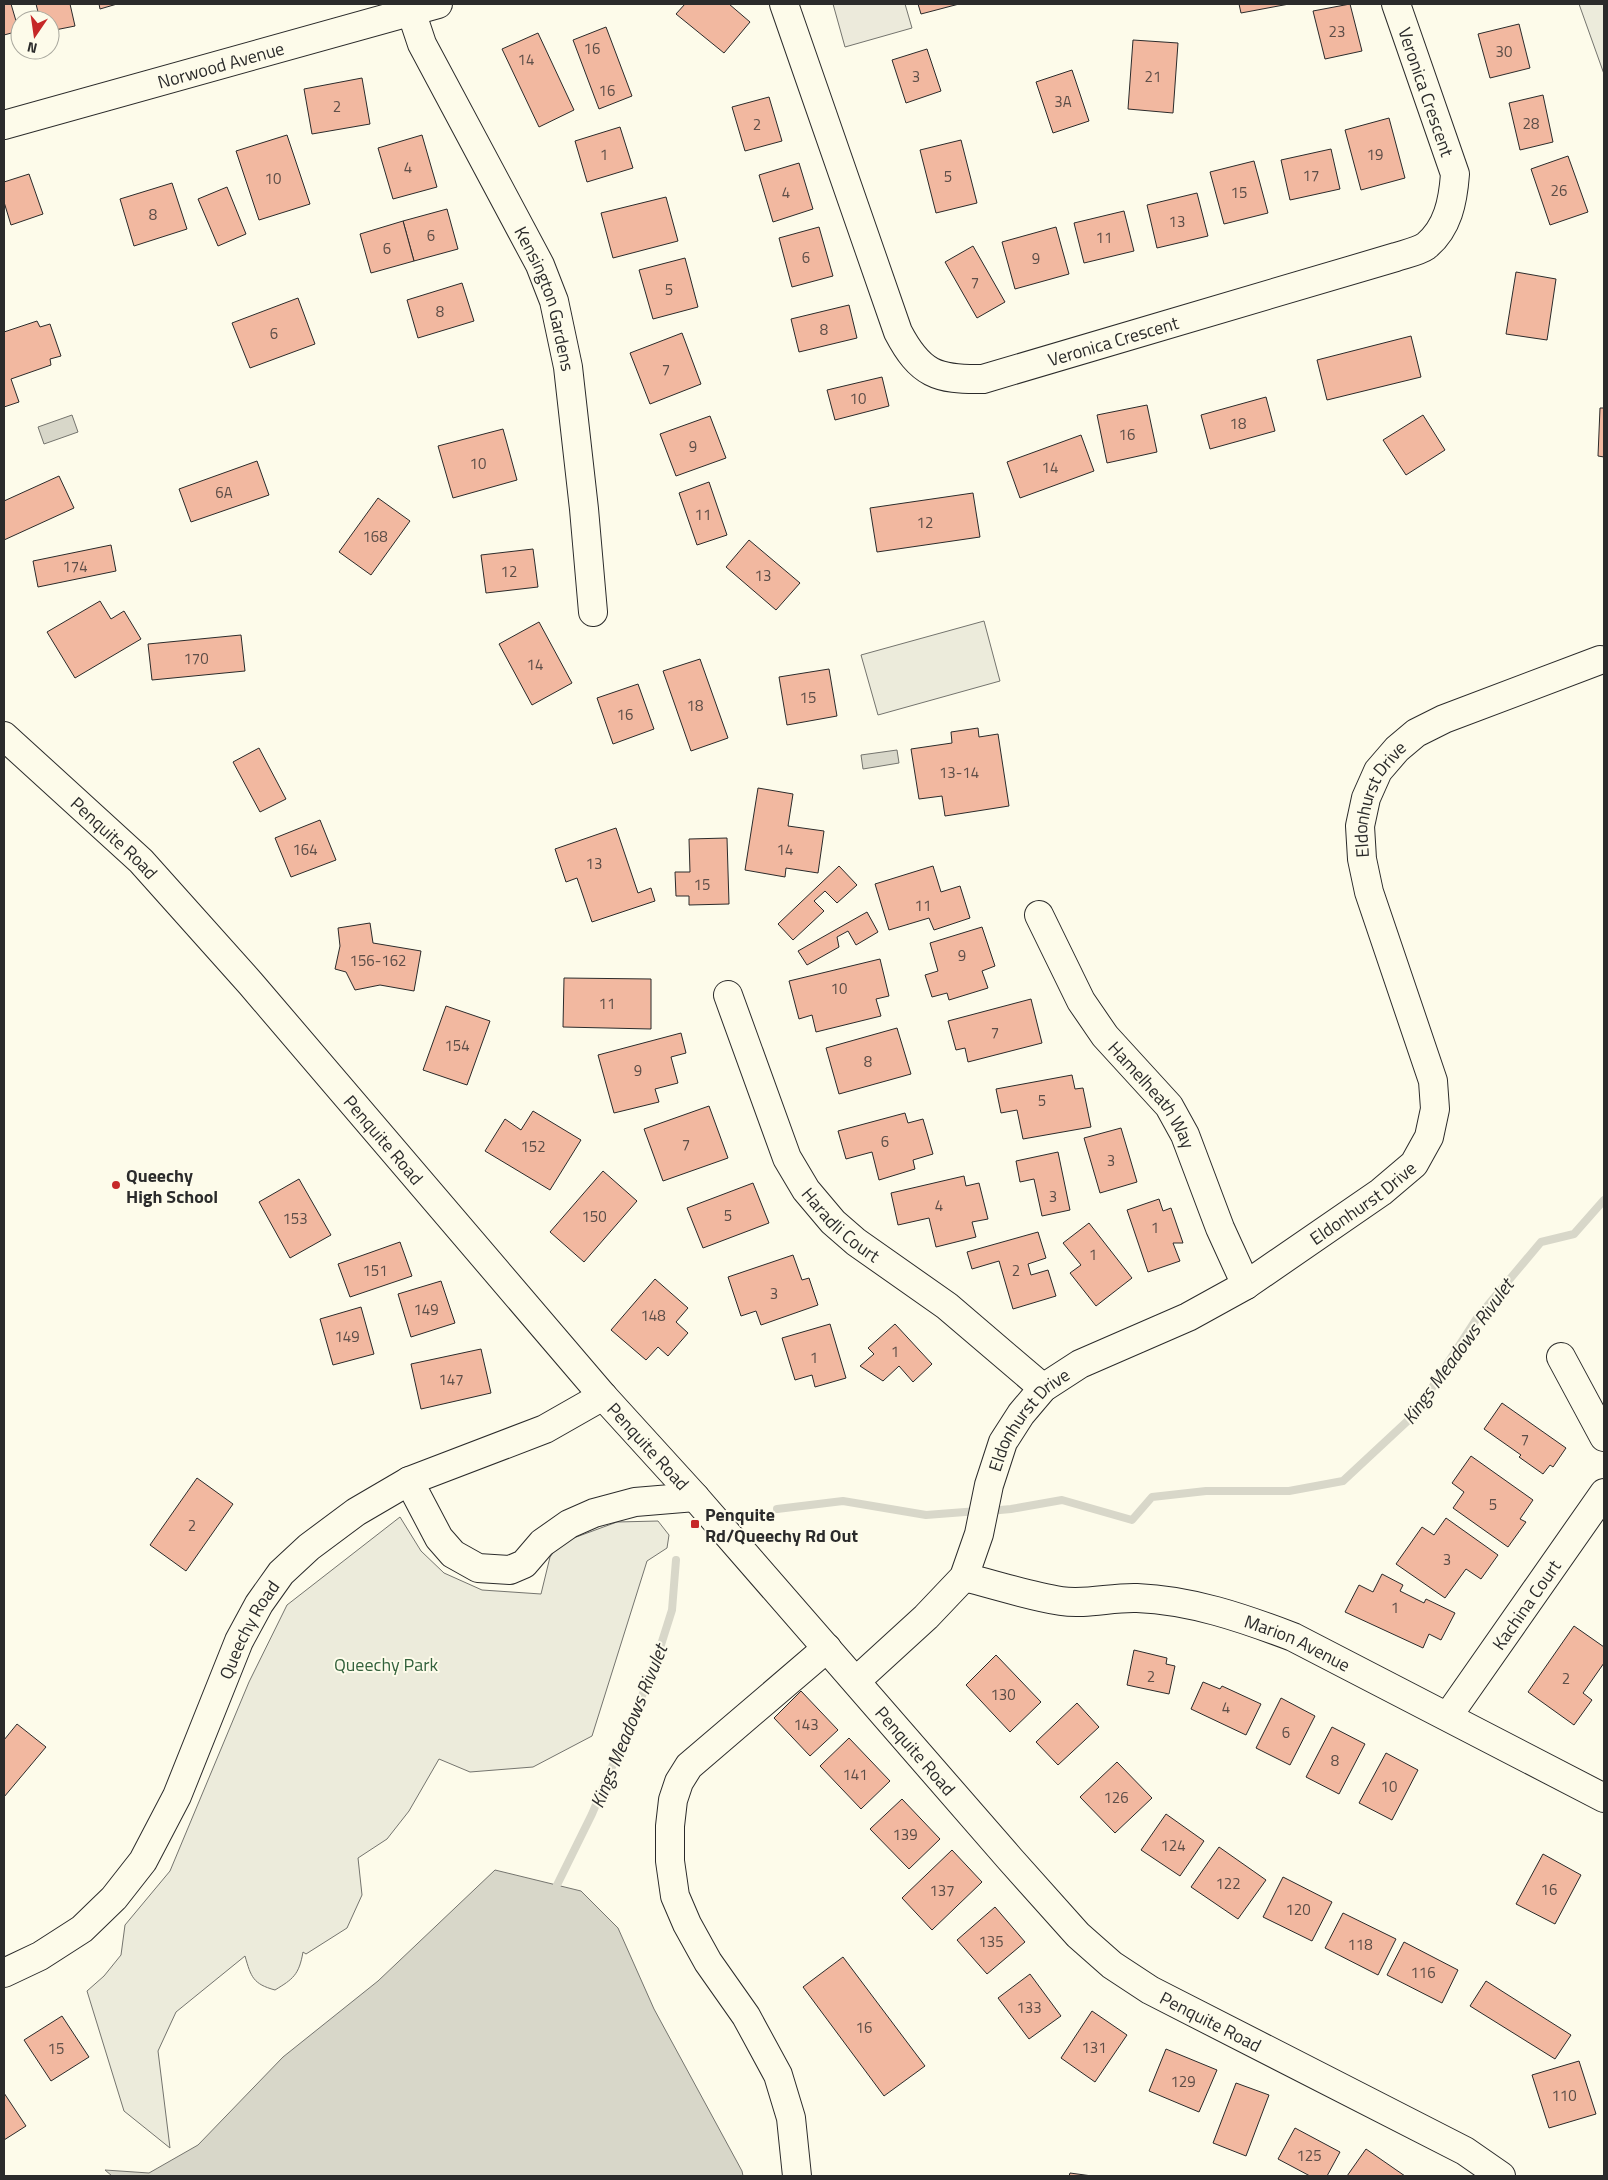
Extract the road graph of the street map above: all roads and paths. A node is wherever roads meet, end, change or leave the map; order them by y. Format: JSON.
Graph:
{"nodes":[{"id":1,"x":438,"y":4,"type":"edge"},
{"id":2,"x":784,"y":4,"type":"edge"},
{"id":3,"x":1396,"y":4,"type":"edge"},
{"id":4,"x":411,"y":11,"type":"junction"},
{"id":5,"x":376,"y":12,"type":"edge"},
{"id":6,"x":4,"y":125,"type":"edge"},
{"id":7,"x":593,"y":612,"type":"dead end"},
{"id":8,"x":1600,"y":660,"type":"dead end"},
{"id":9,"x":4,"y":736,"type":"edge"},
{"id":10,"x":1039,"y":915,"type":"dead end"},
{"id":11,"x":728,"y":995,"type":"dead end"},
{"id":12,"x":1246,"y":1285,"type":"junction"},
{"id":13,"x":1561,"y":1357,"type":"dead end"},
{"id":14,"x":1043,"y":1388,"type":"junction"},
{"id":15,"x":603,"y":1396,"type":"junction"},
{"id":16,"x":1604,"y":1437,"type":"edge"},
{"id":17,"x":409,"y":1482,"type":"junction"},
{"id":18,"x":1604,"y":1493,"type":"edge"},
{"id":19,"x":695,"y":1497,"type":"junction"},
{"id":20,"x":964,"y":1577,"type":"junction"},
{"id":21,"x":827,"y":1648,"type":"junction"},
{"id":22,"x":856,"y":1680,"type":"junction"},
{"id":23,"x":1448,"y":1716,"type":"junction"},
{"id":24,"x":1604,"y":1798,"type":"edge"},
{"id":25,"x":4,"y":1973,"type":"edge"},
{"id":26,"x":797,"y":2176,"type":"edge"},
{"id":27,"x":1501,"y":2176,"type":"edge"}],
"edges":[{"from":1,"to":4,"type":"street","name":"Norwood Avenue"},
{"from":2,"to":3,"type":"street","name":"Veronica Crescent"},
{"from":4,"to":5,"type":"street","name":"Norwood Avenue"},
{"from":4,"to":7,"type":"street","name":"Kensington Gardens"},
{"from":5,"to":6,"type":"street","name":"Norwood Avenue"},
{"from":8,"to":12,"type":"street","name":"Eldonhurst Drive"},
{"from":9,"to":15,"type":"street","name":"Penquite Road"},
{"from":10,"to":12,"type":"street","name":"Hamelheath Way"},
{"from":11,"to":14,"type":"street","name":"Haradli Court"},
{"from":12,"to":14,"type":"street","name":"Eldonhurst Drive"},
{"from":13,"to":16,"type":"street"},
{"from":14,"to":20,"type":"street","name":"Eldonhurst Drive"},
{"from":15,"to":17,"type":"street","name":"Queechy Road"},
{"from":15,"to":19,"type":"street","name":"Penquite Road"},
{"from":17,"to":19,"type":"street"},
{"from":17,"to":25,"type":"street","name":"Queechy Road"},
{"from":18,"to":23,"type":"street","name":"Kachina Court"},
{"from":19,"to":21,"type":"street","name":"Penquite Road"},
{"from":20,"to":22,"type":"street","name":"Eldonhurst Drive"},
{"from":20,"to":23,"type":"street","name":"Marion Avenue"},
{"from":21,"to":22,"type":"street","name":"Penquite Road"},
{"from":21,"to":26,"type":"street"},
{"from":22,"to":27,"type":"street","name":"Penquite Road"},
{"from":23,"to":24,"type":"street","name":"Marion Avenue"}]}
